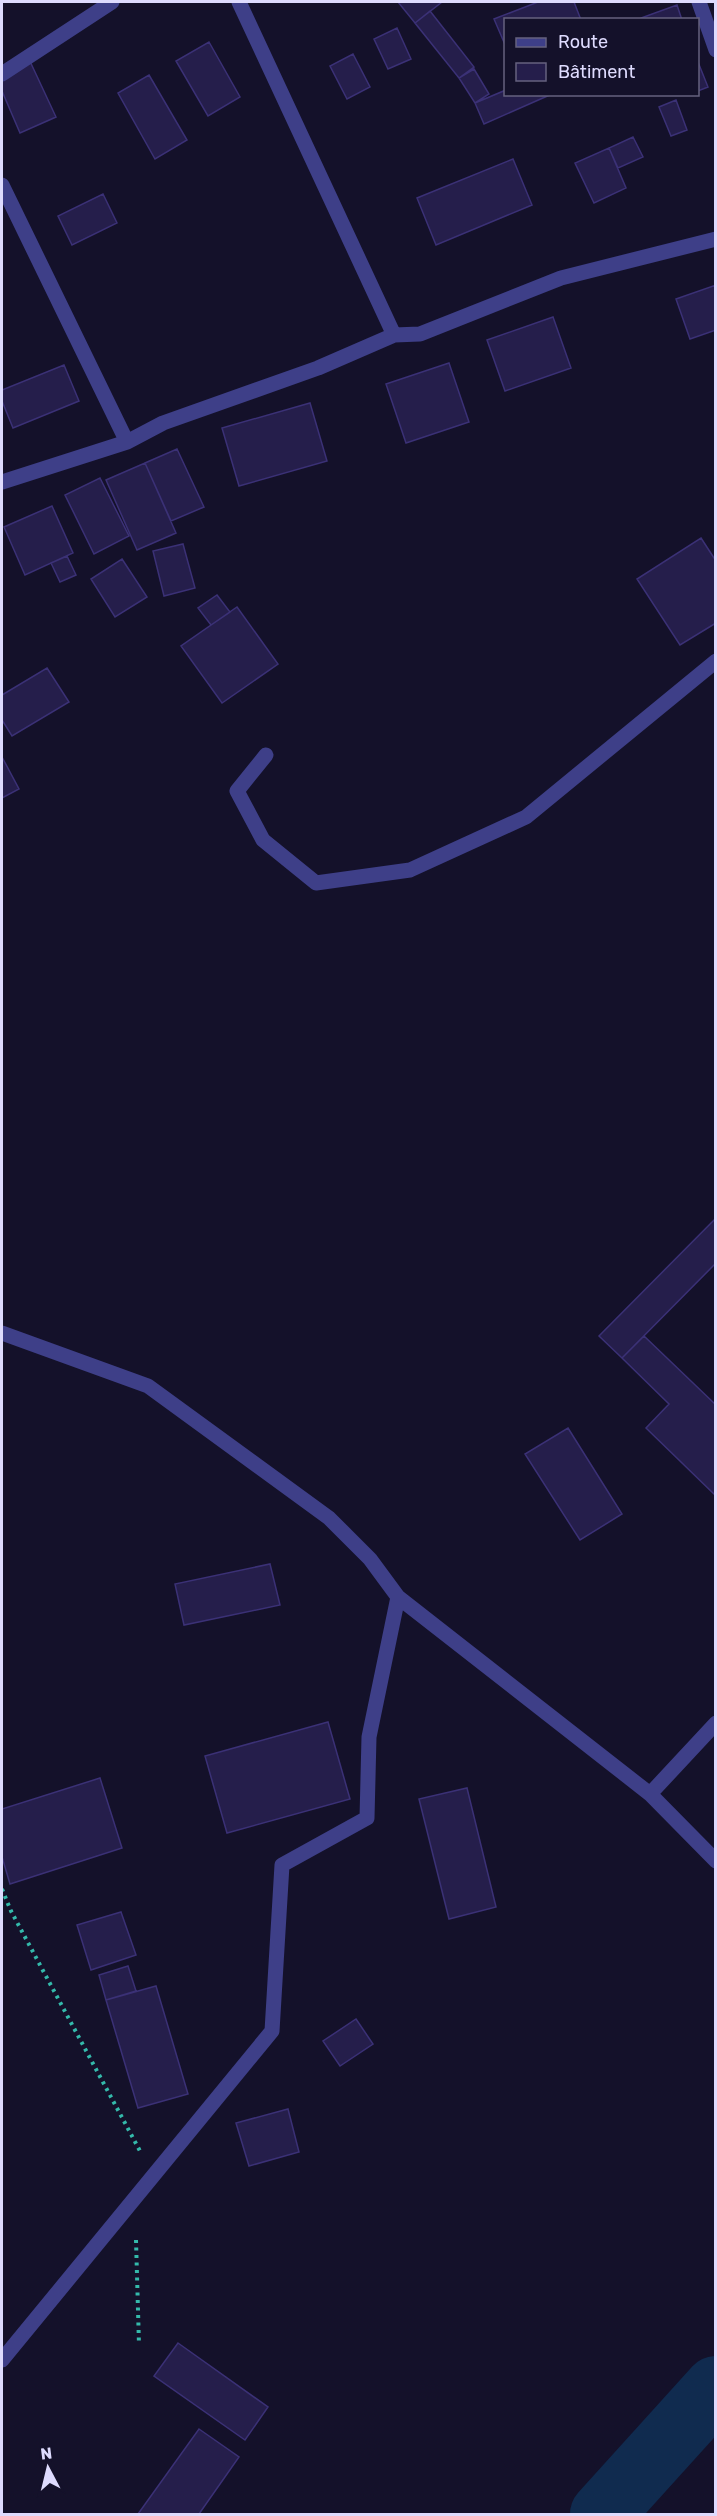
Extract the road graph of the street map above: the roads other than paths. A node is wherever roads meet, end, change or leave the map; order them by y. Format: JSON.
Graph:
{"nodes":[{"id":1,"x":112,"y":2,"type":"edge"},
{"id":2,"x":239,"y":2,"type":"edge"},
{"id":3,"x":699,"y":2,"type":"edge"},
{"id":4,"x":716,"y":50,"type":"edge"},
{"id":5,"x":2,"y":74,"type":"edge"},
{"id":6,"x":2,"y":185,"type":"edge"},
{"id":7,"x":716,"y":239,"type":"edge"},
{"id":8,"x":394,"y":334,"type":"junction"},
{"id":9,"x":127,"y":442,"type":"junction"},
{"id":10,"x":2,"y":482,"type":"edge"},
{"id":11,"x":716,"y":661,"type":"edge"},
{"id":12,"x":266,"y":755,"type":"dead end"},
{"id":13,"x":2,"y":1333,"type":"edge"},
{"id":14,"x":398,"y":1597,"type":"junction"},
{"id":15,"x":716,"y":1723,"type":"edge"},
{"id":16,"x":650,"y":1794,"type":"junction"},
{"id":17,"x":716,"y":1861,"type":"edge"},
{"id":18,"x":2,"y":2360,"type":"edge"}],
"edges":[{"from":1,"to":5,"type":"street"},
{"from":2,"to":8,"type":"street"},
{"from":3,"to":4,"type":"street"},
{"from":6,"to":9,"type":"street"},
{"from":7,"to":8,"type":"street"},
{"from":8,"to":9,"type":"street"},
{"from":9,"to":10,"type":"street"},
{"from":11,"to":12,"type":"street"},
{"from":13,"to":14,"type":"street"},
{"from":14,"to":16,"type":"street"},
{"from":14,"to":18,"type":"street"},
{"from":15,"to":16,"type":"street"},
{"from":16,"to":17,"type":"street"}]}
